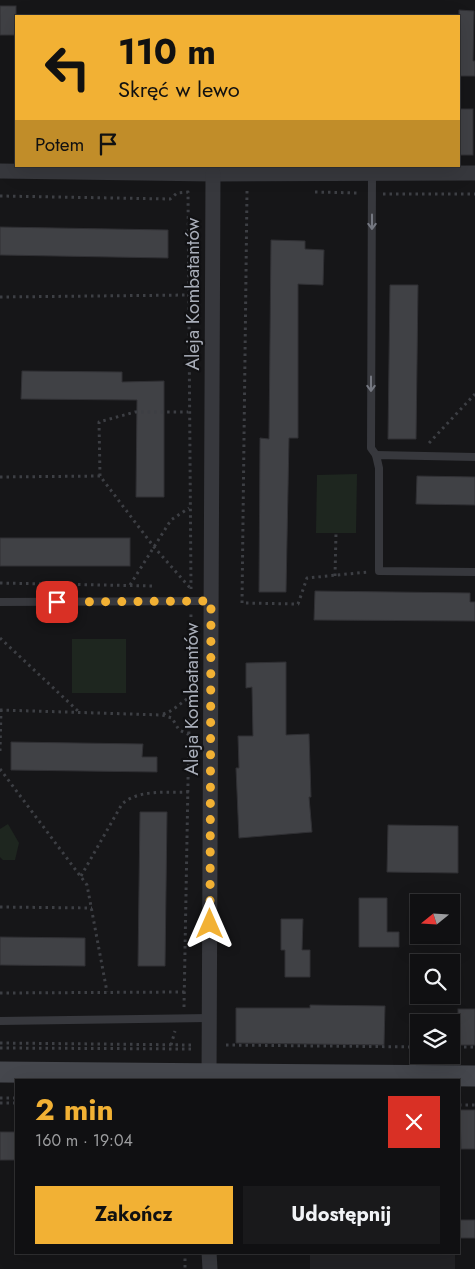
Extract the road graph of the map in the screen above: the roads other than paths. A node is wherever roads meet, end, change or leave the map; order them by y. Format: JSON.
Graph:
{"nodes":[{"id":1,"x":0,"y":171,"type":"edge"},
{"id":2,"x":372,"y":173,"type":"junction"},
{"id":3,"x":475,"y":173,"type":"edge"},
{"id":4,"x":213,"y":174,"type":"junction"},
{"id":5,"x":376,"y":455,"type":"junction"},
{"id":6,"x":475,"y":456,"type":"edge"},
{"id":7,"x":475,"y":572,"type":"edge"},
{"id":8,"x":211,"y":601,"type":"junction"},
{"id":9,"x":0,"y":602,"type":"edge"},
{"id":10,"x":209,"y":1018,"type":"junction"},
{"id":11,"x":0,"y":1020,"type":"edge"},
{"id":12,"x":0,"y":1072,"type":"edge"},
{"id":13,"x":475,"y":1076,"type":"edge"},
{"id":14,"x":209,"y":1077,"type":"edge"},
{"id":15,"x":209,"y":1254,"type":"edge"},
{"id":16,"x":210,"y":1269,"type":"edge"}],
"edges":[{"from":1,"to":4,"type":"street"},
{"from":2,"to":3,"type":"street"},
{"from":2,"to":4,"type":"street"},
{"from":2,"to":5,"type":"lane","one_way":true},
{"from":4,"to":8,"type":"street","name":"Aleja Kombatantów"},
{"from":5,"to":6,"type":"lane"},
{"from":5,"to":7,"type":"lane"},
{"from":8,"to":9,"type":"lane"},
{"from":8,"to":10,"type":"street","name":"Aleja Kombatantów"},
{"from":10,"to":11,"type":"lane"},
{"from":10,"to":14,"type":"street","name":"Aleja Kombatantów"},
{"from":12,"to":14,"type":"main road"},
{"from":13,"to":14,"type":"main road"},
{"from":15,"to":16,"type":"street"}]}
